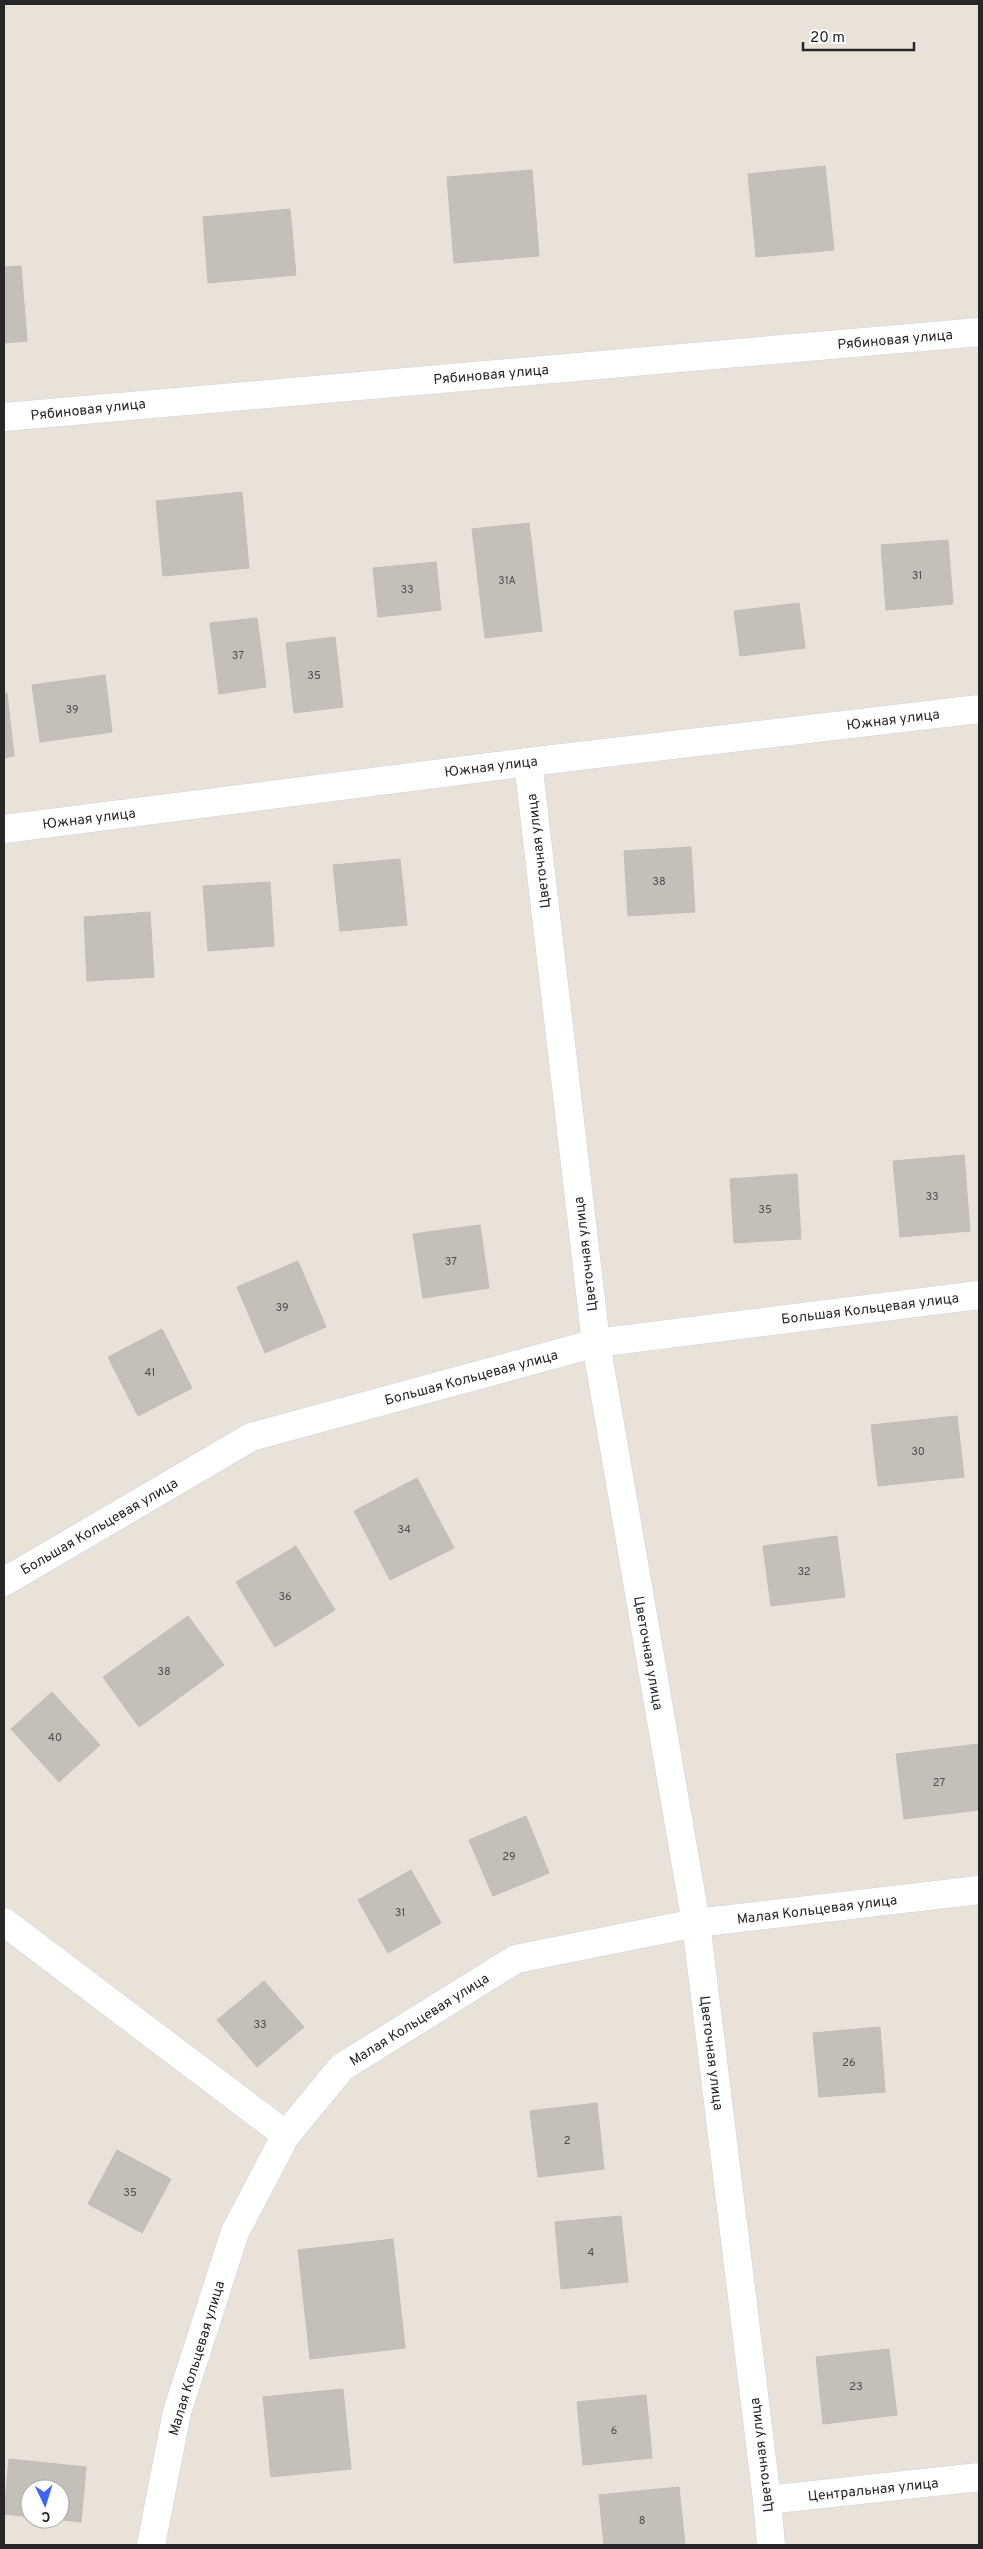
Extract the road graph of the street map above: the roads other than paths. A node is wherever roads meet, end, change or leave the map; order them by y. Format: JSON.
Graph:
{"nodes":[{"id":1,"x":979,"y":332,"type":"edge"},
{"id":2,"x":4,"y":417,"type":"edge"},
{"id":3,"x":979,"y":709,"type":"edge"},
{"id":4,"x":528,"y":762,"type":"junction"},
{"id":5,"x":4,"y":829,"type":"edge"},
{"id":6,"x":979,"y":1295,"type":"edge"},
{"id":7,"x":596,"y":1343,"type":"junction"},
{"id":8,"x":4,"y":1582,"type":"edge"},
{"id":9,"x":979,"y":1890,"type":"edge"},
{"id":10,"x":4,"y":1922,"type":"edge"},
{"id":11,"x":696,"y":1923,"type":"junction"},
{"id":12,"x":286,"y":2135,"type":"junction"},
{"id":13,"x":979,"y":2478,"type":"edge"},
{"id":14,"x":767,"y":2500,"type":"junction"},
{"id":15,"x":151,"y":2545,"type":"edge"},
{"id":16,"x":771,"y":2545,"type":"edge"}],
"edges":[{"from":1,"to":2,"type":"street","name":"Рябиновая улица"},
{"from":3,"to":4,"type":"street","name":"Южная улица"},
{"from":4,"to":5,"type":"street","name":"Южная улица"},
{"from":4,"to":7,"type":"street","name":"Цветочная улица"},
{"from":6,"to":7,"type":"street","name":"Большая Кольцевая улица"},
{"from":7,"to":8,"type":"street","name":"Большая Кольцевая улица"},
{"from":7,"to":11,"type":"street","name":"Цветочная улица"},
{"from":9,"to":11,"type":"street","name":"Малая Кольцевая улица"},
{"from":10,"to":12,"type":"street"},
{"from":11,"to":12,"type":"street","name":"Малая Кольцевая улица"},
{"from":11,"to":14,"type":"street","name":"Цветочная улица"},
{"from":12,"to":15,"type":"street","name":"Малая Кольцевая улица"},
{"from":13,"to":14,"type":"street","name":"Центральная улица"},
{"from":14,"to":16,"type":"street","name":"Цветочная улица"}]}
